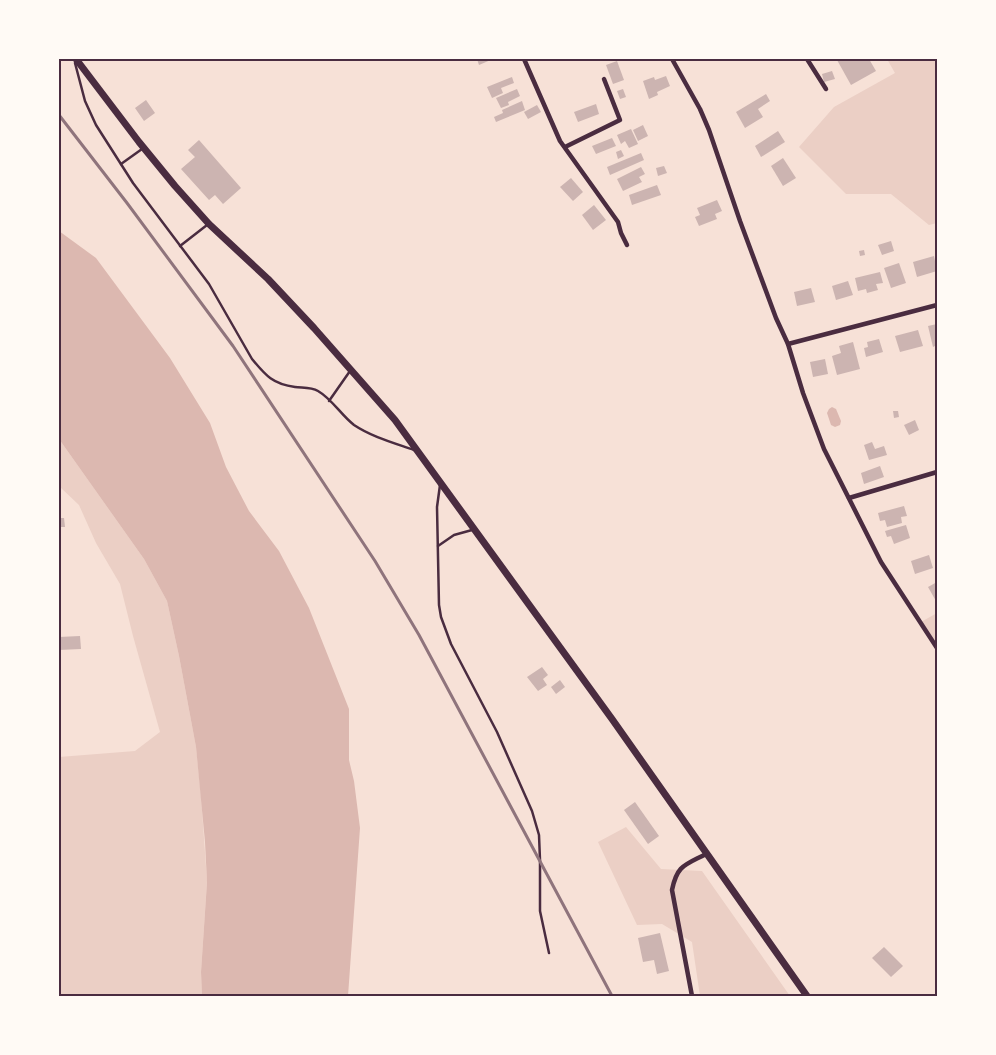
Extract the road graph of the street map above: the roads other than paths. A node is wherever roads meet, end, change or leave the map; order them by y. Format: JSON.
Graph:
{"nodes":[{"id":1,"x":75,"y":59,"type":"edge"},
{"id":2,"x":524,"y":59,"type":"edge"},
{"id":3,"x":672,"y":59,"type":"edge"},
{"id":4,"x":808,"y":59,"type":"edge"},
{"id":5,"x":604,"y":79,"type":"dead end"},
{"id":6,"x":826,"y":89,"type":"dead end"},
{"id":7,"x":565,"y":147,"type":"junction"},
{"id":8,"x":143,"y":148,"type":"junction"},
{"id":9,"x":121,"y":164,"type":"junction"},
{"id":10,"x":209,"y":224,"type":"junction"},
{"id":11,"x":627,"y":245,"type":"dead end"},
{"id":12,"x":180,"y":246,"type":"junction"},
{"id":13,"x":937,"y":305,"type":"edge"},
{"id":14,"x":788,"y":344,"type":"junction"},
{"id":15,"x":351,"y":370,"type":"junction"},
{"id":16,"x":329,"y":401,"type":"junction"},
{"id":17,"x":416,"y":450,"type":"junction"},
{"id":18,"x":937,"y":472,"type":"edge"},
{"id":19,"x":441,"y":484,"type":"junction"},
{"id":20,"x":849,"y":498,"type":"junction"},
{"id":21,"x":474,"y":530,"type":"junction"},
{"id":22,"x":438,"y":546,"type":"junction"},
{"id":23,"x":937,"y":648,"type":"edge"},
{"id":24,"x":706,"y":854,"type":"junction"},
{"id":25,"x":549,"y":953,"type":"dead end"},
{"id":26,"x":692,"y":996,"type":"edge"},
{"id":27,"x":807,"y":996,"type":"edge"}],
"edges":[{"from":1,"to":8,"type":"main road"},
{"from":1,"to":9,"type":"lane"},
{"from":2,"to":7,"type":"street"},
{"from":3,"to":14,"type":"street"},
{"from":4,"to":6,"type":"street"},
{"from":5,"to":7,"type":"street"},
{"from":7,"to":11,"type":"street"},
{"from":8,"to":9,"type":"lane"},
{"from":8,"to":10,"type":"main road"},
{"from":9,"to":12,"type":"lane"},
{"from":10,"to":12,"type":"lane"},
{"from":10,"to":15,"type":"main road"},
{"from":12,"to":16,"type":"lane"},
{"from":13,"to":14,"type":"street"},
{"from":14,"to":20,"type":"street"},
{"from":15,"to":16,"type":"lane"},
{"from":15,"to":17,"type":"main road"},
{"from":16,"to":17,"type":"lane"},
{"from":17,"to":19,"type":"main road"},
{"from":18,"to":20,"type":"street"},
{"from":19,"to":21,"type":"main road"},
{"from":19,"to":22,"type":"lane"},
{"from":20,"to":23,"type":"street"},
{"from":21,"to":22,"type":"lane"},
{"from":21,"to":24,"type":"main road"},
{"from":22,"to":25,"type":"lane"},
{"from":24,"to":26,"type":"street"},
{"from":24,"to":27,"type":"main road"}]}
